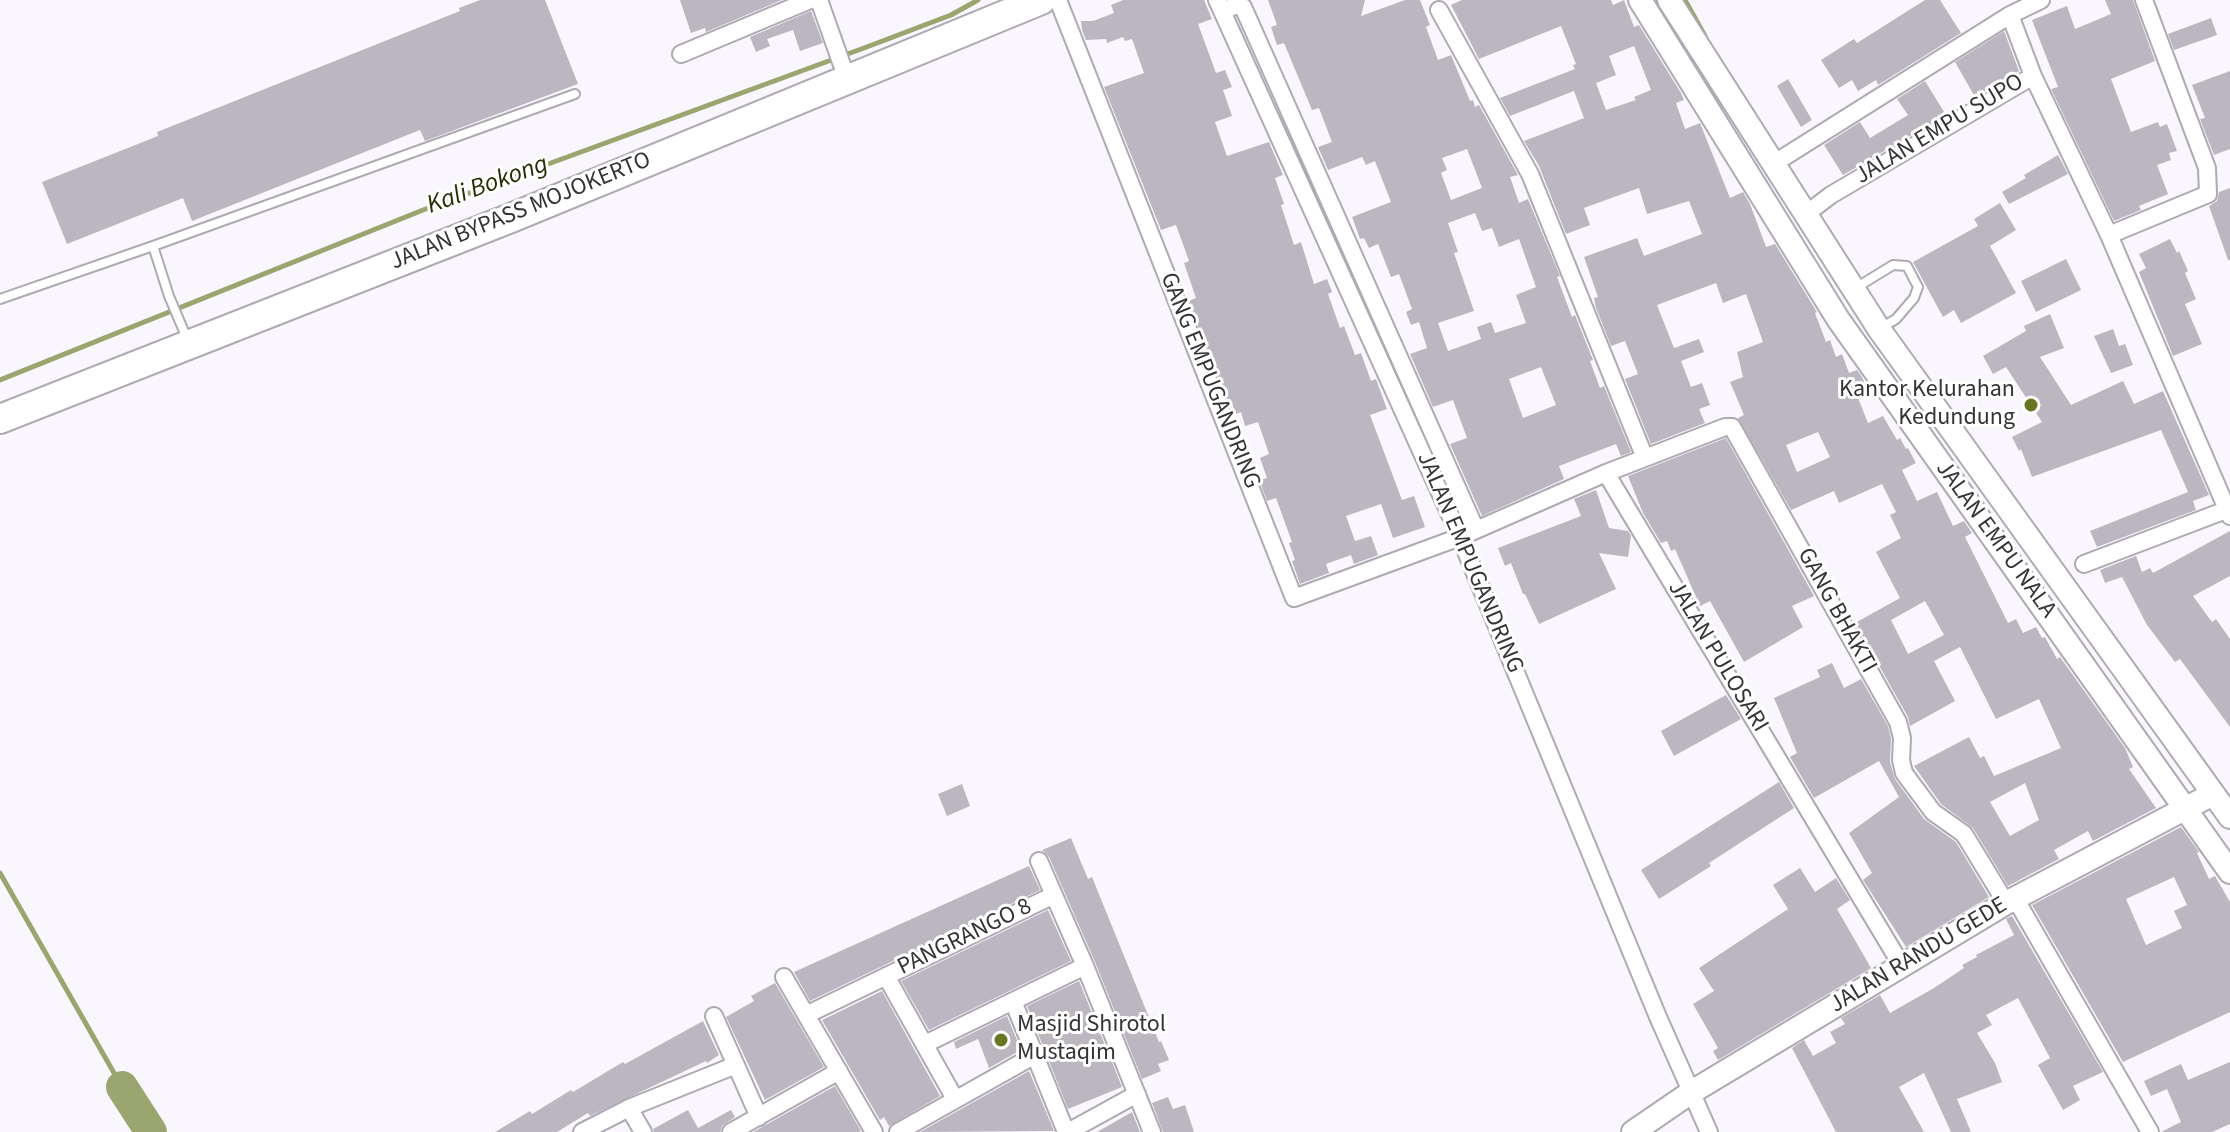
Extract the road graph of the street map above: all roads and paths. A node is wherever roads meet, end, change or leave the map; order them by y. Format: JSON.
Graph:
{"nodes":[{"id":1,"x":810,"y":0,"type":"edge"},
{"id":2,"x":819,"y":0,"type":"edge"},
{"id":3,"x":1041,"y":0,"type":"edge"},
{"id":4,"x":1058,"y":0,"type":"edge"},
{"id":5,"x":1640,"y":0,"type":"edge"},
{"id":6,"x":1669,"y":0,"type":"edge"},
{"id":7,"x":2041,"y":0,"type":"edge"},
{"id":8,"x":2144,"y":0,"type":"edge"},
{"id":9,"x":1226,"y":6,"type":"edge"},
{"id":10,"x":1439,"y":10,"type":"dead end"},
{"id":11,"x":2010,"y":15,"type":"junction"},
{"id":12,"x":681,"y":54,"type":"dead end"},
{"id":13,"x":845,"y":72,"type":"junction"},
{"id":14,"x":2033,"y":76,"type":"junction"},
{"id":15,"x":575,"y":94,"type":"dead end"},
{"id":16,"x":1782,"y":158,"type":"junction"},
{"id":17,"x":1806,"y":214,"type":"junction"},
{"id":18,"x":2109,"y":235,"type":"junction"},
{"id":19,"x":153,"y":246,"type":"junction"},
{"id":20,"x":1860,"y":286,"type":"junction"},
{"id":21,"x":0,"y":299,"type":"edge"},
{"id":22,"x":1829,"y":305,"type":"junction"},
{"id":23,"x":1886,"y":325,"type":"junction"},
{"id":24,"x":184,"y":334,"type":"junction"},
{"id":25,"x":1856,"y":344,"type":"junction"},
{"id":26,"x":0,"y":419,"type":"edge"},
{"id":27,"x":1645,"y":458,"type":"junction"},
{"id":28,"x":1606,"y":473,"type":"junction"},
{"id":29,"x":2228,"y":513,"type":"edge"},
{"id":30,"x":1469,"y":533,"type":"junction"},
{"id":31,"x":2084,"y":564,"type":"dead end"},
{"id":32,"x":2213,"y":794,"type":"junction"},
{"id":33,"x":2184,"y":810,"type":"junction"},
{"id":34,"x":2230,"y":817,"type":"edge"},
{"id":35,"x":1039,"y":861,"type":"dead end"},
{"id":36,"x":2230,"y":872,"type":"edge"},
{"id":37,"x":1054,"y":895,"type":"junction"},
{"id":38,"x":2010,"y":900,"type":"junction"},
{"id":39,"x":1085,"y":966,"type":"junction"},
{"id":40,"x":1902,"y":966,"type":"junction"},
{"id":41,"x":886,"y":976,"type":"junction"},
{"id":42,"x":784,"y":977,"type":"dead end"},
{"id":43,"x":1013,"y":1001,"type":"junction"},
{"id":44,"x":806,"y":1015,"type":"junction"},
{"id":45,"x":714,"y":1016,"type":"dead end"},
{"id":46,"x":925,"y":1044,"type":"junction"},
{"id":47,"x":1035,"y":1055,"type":"junction"},
{"id":48,"x":736,"y":1065,"type":"junction"},
{"id":49,"x":839,"y":1071,"type":"junction"},
{"id":50,"x":1698,"y":1089,"type":"junction"},
{"id":51,"x":1137,"y":1094,"type":"junction"},
{"id":52,"x":955,"y":1099,"type":"junction"},
{"id":53,"x":629,"y":1108,"type":"junction"},
{"id":54,"x":759,"y":1117,"type":"junction"},
{"id":55,"x":582,"y":1132,"type":"edge"},
{"id":56,"x":643,"y":1132,"type":"edge"},
{"id":57,"x":731,"y":1132,"type":"edge"},
{"id":58,"x":874,"y":1132,"type":"edge"},
{"id":59,"x":898,"y":1132,"type":"edge"},
{"id":60,"x":1067,"y":1132,"type":"edge"},
{"id":61,"x":1152,"y":1132,"type":"edge"},
{"id":62,"x":1633,"y":1132,"type":"edge"},
{"id":63,"x":1709,"y":1132,"type":"edge"},
{"id":64,"x":2150,"y":1132,"type":"edge"}],
"edges":[{"from":1,"to":12,"type":"street"},
{"from":2,"to":13,"type":"street"},
{"from":3,"to":13,"type":"highway","name":"JALAN BYPASS MOJOKERTO"},
{"from":4,"to":30,"type":"street","name":"GANG EMPUGANDRING"},
{"from":5,"to":22,"type":"main road","name":"JALAN EMPU NALA"},
{"from":6,"to":16,"type":"main road","name":"JALAN EMPU NALA"},
{"from":7,"to":11,"type":"street"},
{"from":8,"to":18,"type":"street"},
{"from":9,"to":30,"type":"street","name":"JALAN EMPUGANDRING"},
{"from":10,"to":27,"type":"street"},
{"from":11,"to":14,"type":"street","name":"JALAN EMPU SUPO"},
{"from":11,"to":16,"type":"street"},
{"from":13,"to":24,"type":"highway","name":"JALAN BYPASS MOJOKERTO"},
{"from":14,"to":17,"type":"street","name":"JALAN EMPU SUPO"},
{"from":14,"to":18,"type":"street"},
{"from":15,"to":19,"type":"lane"},
{"from":16,"to":17,"type":"main road","name":"JALAN EMPU NALA"},
{"from":17,"to":20,"type":"main road","name":"JALAN EMPU NALA"},
{"from":18,"to":29,"type":"street"},
{"from":19,"to":21,"type":"lane"},
{"from":19,"to":24,"type":"lane"},
{"from":20,"to":22,"type":"main road"},
{"from":20,"to":23,"type":"main road","name":"JALAN EMPU NALA"},
{"from":20,"to":23,"type":"lane"},
{"from":22,"to":25,"type":"main road","name":"JALAN EMPU NALA"},
{"from":23,"to":25,"type":"main road"},
{"from":23,"to":32,"type":"main road","name":"JALAN EMPU NALA"},
{"from":24,"to":26,"type":"highway","name":"JALAN BYPASS MOJOKERTO"},
{"from":25,"to":33,"type":"main road","name":"JALAN EMPU NALA"},
{"from":27,"to":28,"type":"street","name":"GANG BHAKTI"},
{"from":27,"to":38,"type":"street","name":"GANG BHAKTI"},
{"from":28,"to":30,"type":"street"},
{"from":28,"to":40,"type":"street","name":"JALAN PULOSARI"},
{"from":29,"to":31,"type":"street"},
{"from":30,"to":50,"type":"street","name":"JALAN EMPUGANDRING"},
{"from":32,"to":33,"type":"main road","name":"JALAN RANDU GEDE"},
{"from":32,"to":34,"type":"main road","name":"JALAN EMPU NALA"},
{"from":33,"to":36,"type":"main road","name":"JALAN EMPU NALA"},
{"from":33,"to":38,"type":"main road","name":"JALAN RANDU GEDE"},
{"from":35,"to":37,"type":"street"},
{"from":37,"to":39,"type":"street","name":"PANGRANGO 8"},
{"from":37,"to":41,"type":"street","name":"PANGRANGO 8"},
{"from":38,"to":40,"type":"main road","name":"JALAN RANDU GEDE"},
{"from":38,"to":64,"type":"street"},
{"from":39,"to":43,"type":"street"},
{"from":39,"to":51,"type":"street","name":"PANGRANGO 8"},
{"from":40,"to":50,"type":"main road","name":"JALAN RANDU GEDE"},
{"from":41,"to":44,"type":"street","name":"PANGRANGO 8"},
{"from":41,"to":46,"type":"street"},
{"from":42,"to":44,"type":"street"},
{"from":43,"to":46,"type":"street"},
{"from":43,"to":47,"type":"street"},
{"from":44,"to":49,"type":"street"},
{"from":45,"to":48,"type":"street"},
{"from":46,"to":52,"type":"street"},
{"from":47,"to":52,"type":"street"},
{"from":47,"to":60,"type":"street"},
{"from":48,"to":53,"type":"street"},
{"from":48,"to":54,"type":"street"},
{"from":49,"to":54,"type":"street"},
{"from":49,"to":58,"type":"street"},
{"from":50,"to":62,"type":"main road","name":"JALAN RANDU GEDE"},
{"from":50,"to":63,"type":"street","name":"JALAN EMPUGANDRING"},
{"from":51,"to":60,"type":"street"},
{"from":51,"to":61,"type":"street","name":"PANGRANGO 8"},
{"from":52,"to":59,"type":"street"},
{"from":53,"to":55,"type":"street"},
{"from":53,"to":56,"type":"street"},
{"from":54,"to":57,"type":"street"}]}
